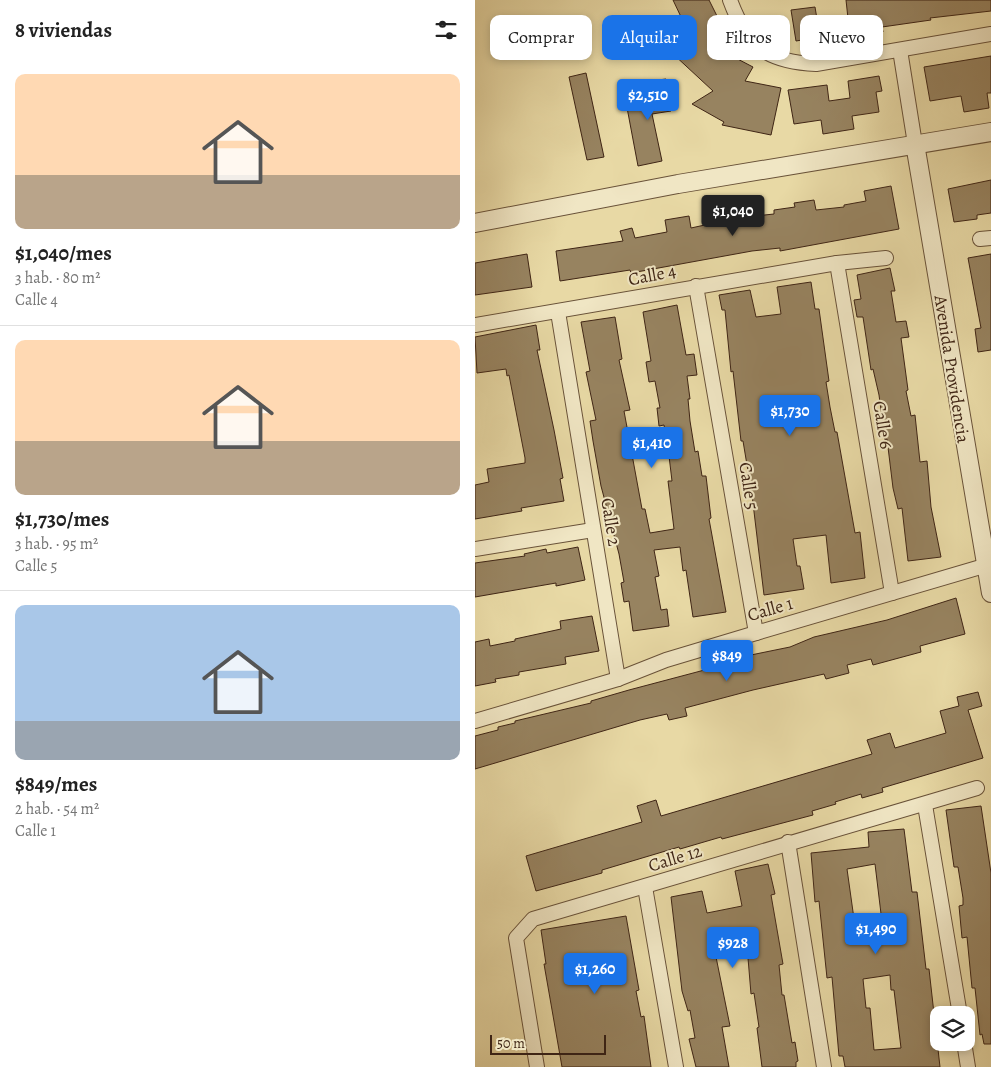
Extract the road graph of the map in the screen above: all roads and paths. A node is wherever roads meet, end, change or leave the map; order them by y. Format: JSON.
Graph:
{"nodes":[{"id":1,"x":730,"y":0,"type":"edge"},
{"id":2,"x":991,"y":34,"type":"edge"},
{"id":3,"x":900,"y":50,"type":"junction"},
{"id":4,"x":991,"y":132,"type":"edge"},
{"id":5,"x":915,"y":144,"type":"junction"},
{"id":6,"x":475,"y":223,"type":"edge"},
{"id":7,"x":887,"y":258,"type":"dead end"},
{"id":8,"x":837,"y":263,"type":"junction"},
{"id":9,"x":697,"y":286,"type":"junction"},
{"id":10,"x":558,"y":312,"type":"junction"},
{"id":11,"x":475,"y":325,"type":"edge"},
{"id":12,"x":593,"y":530,"type":"junction"},
{"id":13,"x":475,"y":550,"type":"edge"},
{"id":14,"x":989,"y":564,"type":"edge"},
{"id":15,"x":991,"y":593,"type":"edge"},
{"id":16,"x":892,"y":594,"type":"junction"},
{"id":17,"x":756,"y":633,"type":"junction"},
{"id":18,"x":618,"y":679,"type":"junction"},
{"id":19,"x":475,"y":720,"type":"edge"},
{"id":20,"x":977,"y":788,"type":"dead end"},
{"id":21,"x":925,"y":805,"type":"junction"},
{"id":22,"x":788,"y":842,"type":"junction"},
{"id":23,"x":645,"y":887,"type":"junction"},
{"id":24,"x":958,"y":1006,"type":"edge"},
{"id":25,"x":965,"y":1051,"type":"edge"},
{"id":26,"x":537,"y":1067,"type":"edge"},
{"id":27,"x":675,"y":1067,"type":"edge"},
{"id":28,"x":824,"y":1067,"type":"edge"},
{"id":29,"x":968,"y":1067,"type":"edge"}],
"edges":[{"from":1,"to":3,"type":"street"},
{"from":2,"to":3,"type":"street"},
{"from":3,"to":5,"type":"street"},
{"from":4,"to":5,"type":"street"},
{"from":5,"to":6,"type":"street"},
{"from":5,"to":14,"type":"street","name":"Avenida Providencia"},
{"from":7,"to":8,"type":"street","name":"Calle 4"},
{"from":8,"to":9,"type":"street","name":"Calle 4"},
{"from":8,"to":16,"type":"street","name":"Calle 6"},
{"from":9,"to":10,"type":"street","name":"Calle 4"},
{"from":9,"to":17,"type":"street","name":"Calle 5"},
{"from":10,"to":11,"type":"street","name":"Calle 4"},
{"from":10,"to":12,"type":"street","name":"Calle 2"},
{"from":12,"to":13,"type":"street"},
{"from":12,"to":18,"type":"street","name":"Calle 2"},
{"from":14,"to":15,"type":"street","name":"Avenida Providencia"},
{"from":14,"to":16,"type":"street","name":"Calle 1"},
{"from":16,"to":17,"type":"street","name":"Calle 1"},
{"from":17,"to":18,"type":"street","name":"Calle 1"},
{"from":18,"to":19,"type":"street","name":"Calle 1"},
{"from":20,"to":21,"type":"street","name":"Calle 12"},
{"from":21,"to":22,"type":"street","name":"Calle 12"},
{"from":21,"to":24,"type":"street"},
{"from":22,"to":23,"type":"street","name":"Calle 12"},
{"from":22,"to":28,"type":"street"},
{"from":23,"to":26,"type":"street","name":"Calle 12"},
{"from":23,"to":27,"type":"street"},
{"from":25,"to":29,"type":"street"}]}
